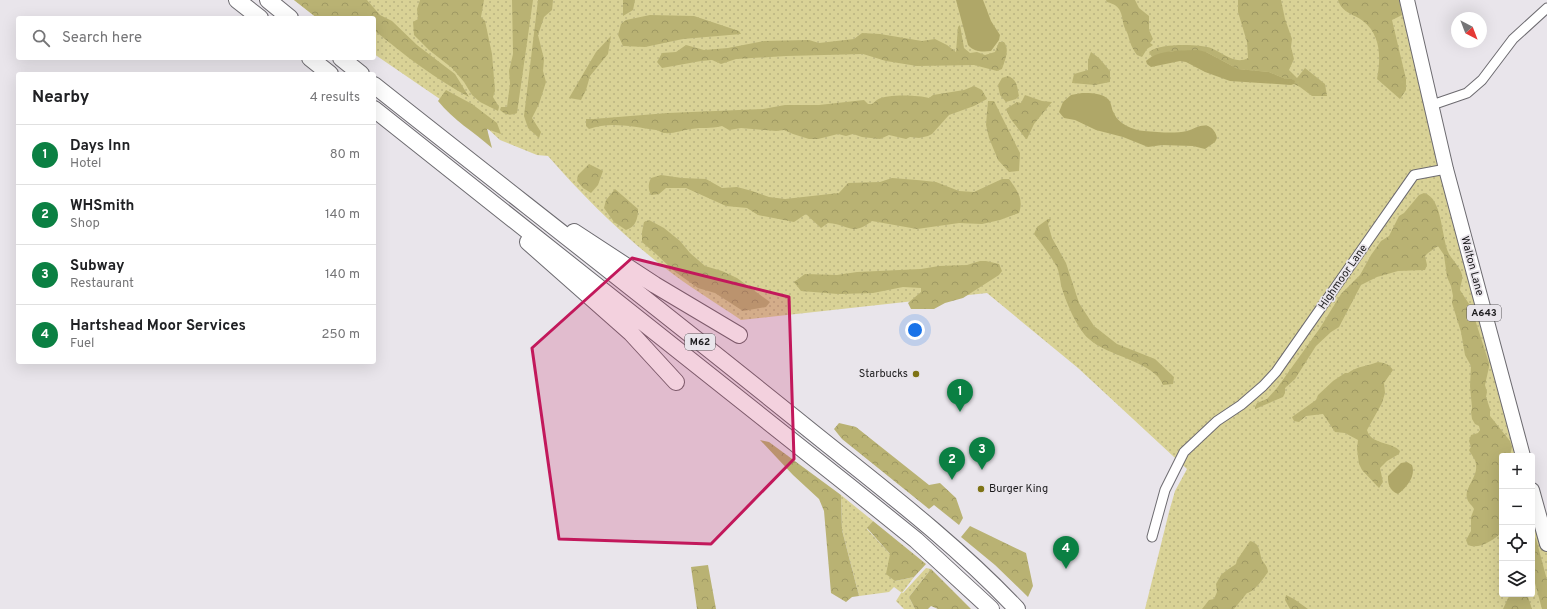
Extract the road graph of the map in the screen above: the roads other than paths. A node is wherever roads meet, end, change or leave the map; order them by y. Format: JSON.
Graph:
{"nodes":[{"id":1,"x":238,"y":0,"type":"edge"},
{"id":2,"x":268,"y":0,"type":"edge"},
{"id":3,"x":1407,"y":0,"type":"edge"},
{"id":4,"x":1547,"y":8,"type":"edge"},
{"id":5,"x":258,"y":16,"type":"edge"},
{"id":6,"x":288,"y":16,"type":"edge"},
{"id":7,"x":312,"y":60,"type":"edge"},
{"id":8,"x":343,"y":60,"type":"edge"},
{"id":9,"x":328,"y":72,"type":"edge"},
{"id":10,"x":358,"y":72,"type":"edge"},
{"id":11,"x":376,"y":87,"type":"edge"},
{"id":12,"x":1432,"y":105,"type":"junction"},
{"id":13,"x":376,"y":111,"type":"edge"},
{"id":14,"x":1446,"y":169,"type":"junction"},
{"id":15,"x":491,"y":177,"type":"junction"},
{"id":16,"x":472,"y":186,"type":"junction"},
{"id":17,"x":740,"y":335,"type":"dead end"},
{"id":18,"x":676,"y":382,"type":"dead end"},
{"id":19,"x":1522,"y":453,"type":"edge"},
{"id":20,"x":1535,"y":501,"type":"edge"},
{"id":21,"x":1152,"y":537,"type":"dead end"},
{"id":22,"x":1547,"y":544,"type":"edge"},
{"id":23,"x":990,"y":609,"type":"edge"},
{"id":24,"x":1017,"y":609,"type":"edge"}],
"edges":[{"from":1,"to":5,"type":"highway"},
{"from":2,"to":6,"type":"highway"},
{"from":3,"to":12,"type":"main road","number":"A643"},
{"from":4,"to":12,"type":"street"},
{"from":7,"to":9,"type":"highway"},
{"from":8,"to":10,"type":"highway"},
{"from":11,"to":15,"type":"highway","number":"M62"},
{"from":12,"to":14,"type":"main road","number":"A643"},
{"from":13,"to":16,"type":"highway","number":"M62"},
{"from":14,"to":19,"type":"main road","name":"Walton Lane","number":"A643"},
{"from":14,"to":21,"type":"street","name":"Highmoor Lane"},
{"from":15,"to":17,"type":"highway"},
{"from":15,"to":24,"type":"highway","number":"M62"},
{"from":16,"to":18,"type":"highway"},
{"from":16,"to":23,"type":"highway","number":"M62"},
{"from":20,"to":22,"type":"main road"}]}
